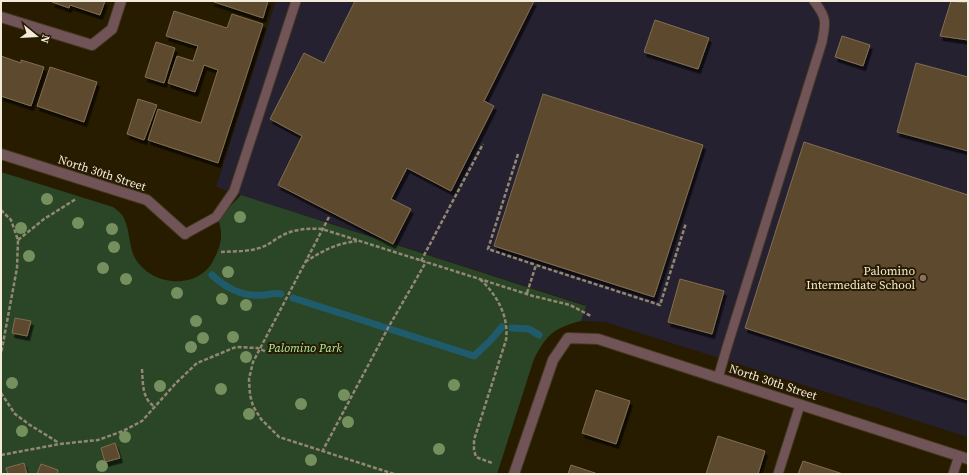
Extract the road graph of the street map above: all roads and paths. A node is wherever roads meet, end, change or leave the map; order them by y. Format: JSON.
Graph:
{"nodes":[{"id":1,"x":121,"y":1,"type":"edge"},
{"id":2,"x":296,"y":1,"type":"edge"},
{"id":3,"x":814,"y":1,"type":"edge"},
{"id":4,"x":1,"y":17,"type":"edge"},
{"id":5,"x":483,"y":144,"type":"dead end"},
{"id":6,"x":1,"y":154,"type":"edge"},
{"id":7,"x":518,"y":154,"type":"dead end"},
{"id":8,"x":76,"y":199,"type":"dead end"},
{"id":9,"x":1,"y":210,"type":"edge"},
{"id":10,"x":328,"y":217,"type":"dead end"},
{"id":11,"x":686,"y":223,"type":"dead end"},
{"id":12,"x":322,"y":229,"type":"junction"},
{"id":13,"x":185,"y":234,"type":"joint"},
{"id":14,"x":18,"y":240,"type":"junction"},
{"id":15,"x":359,"y":241,"type":"junction"},
{"id":16,"x":221,"y":252,"type":"dead end"},
{"id":17,"x":421,"y":261,"type":"junction"},
{"id":18,"x":305,"y":262,"type":"junction"},
{"id":19,"x":426,"y":262,"type":"junction"},
{"id":20,"x":536,"y":265,"type":"junction"},
{"id":21,"x":479,"y":278,"type":"junction"},
{"id":22,"x":527,"y":293,"type":"junction"},
{"id":23,"x":591,"y":316,"type":"dead end"},
{"id":24,"x":259,"y":348,"type":"junction"},
{"id":25,"x":270,"y":353,"type":"dead end"},
{"id":26,"x":1,"y":354,"type":"edge"},
{"id":27,"x":142,"y":369,"type":"dead end"},
{"id":28,"x":718,"y":378,"type":"junction"},
{"id":29,"x":1,"y":393,"type":"edge"},
{"id":30,"x":800,"y":405,"type":"junction"},
{"id":31,"x":156,"y":408,"type":"junction"},
{"id":32,"x":60,"y":444,"type":"junction"},
{"id":33,"x":322,"y":452,"type":"junction"},
{"id":34,"x":1,"y":455,"type":"edge"},
{"id":35,"x":963,"y":458,"type":"edge"},
{"id":36,"x":492,"y":463,"type":"dead end"},
{"id":37,"x":394,"y":474,"type":"edge"},
{"id":38,"x":514,"y":474,"type":"edge"},
{"id":39,"x":778,"y":474,"type":"edge"},
{"id":40,"x":953,"y":474,"type":"edge"}],
"edges":[{"from":1,"to":4,"type":"street"},
{"from":2,"to":13,"type":"lane"},
{"from":3,"to":28,"type":"lane"},
{"from":5,"to":17,"type":"path"},
{"from":6,"to":13,"type":"street","name":"North 30th Street"},
{"from":7,"to":20,"type":"path"},
{"from":8,"to":14,"type":"path"},
{"from":9,"to":14,"type":"path"},
{"from":10,"to":12,"type":"path"},
{"from":11,"to":20,"type":"path"},
{"from":12,"to":15,"type":"path"},
{"from":12,"to":16,"type":"path"},
{"from":12,"to":18,"type":"path"},
{"from":14,"to":26,"type":"path"},
{"from":15,"to":17,"type":"path"},
{"from":15,"to":18,"type":"path"},
{"from":17,"to":19,"type":"path"},
{"from":18,"to":24,"type":"path"},
{"from":19,"to":21,"type":"path"},
{"from":19,"to":33,"type":"path"},
{"from":20,"to":22,"type":"path"},
{"from":21,"to":22,"type":"path"},
{"from":21,"to":36,"type":"path"},
{"from":22,"to":23,"type":"path"},
{"from":24,"to":25,"type":"path"},
{"from":24,"to":31,"type":"path"},
{"from":24,"to":33,"type":"path"},
{"from":27,"to":31,"type":"path"},
{"from":28,"to":30,"type":"street","name":"North 30th Street"},
{"from":28,"to":38,"type":"street","name":"North 30th Street"},
{"from":29,"to":32,"type":"path"},
{"from":30,"to":35,"type":"street","name":"North 30th Street"},
{"from":30,"to":39,"type":"lane"},
{"from":31,"to":32,"type":"path"},
{"from":32,"to":34,"type":"path"},
{"from":33,"to":37,"type":"path"},
{"from":35,"to":40,"type":"lane"}]}
